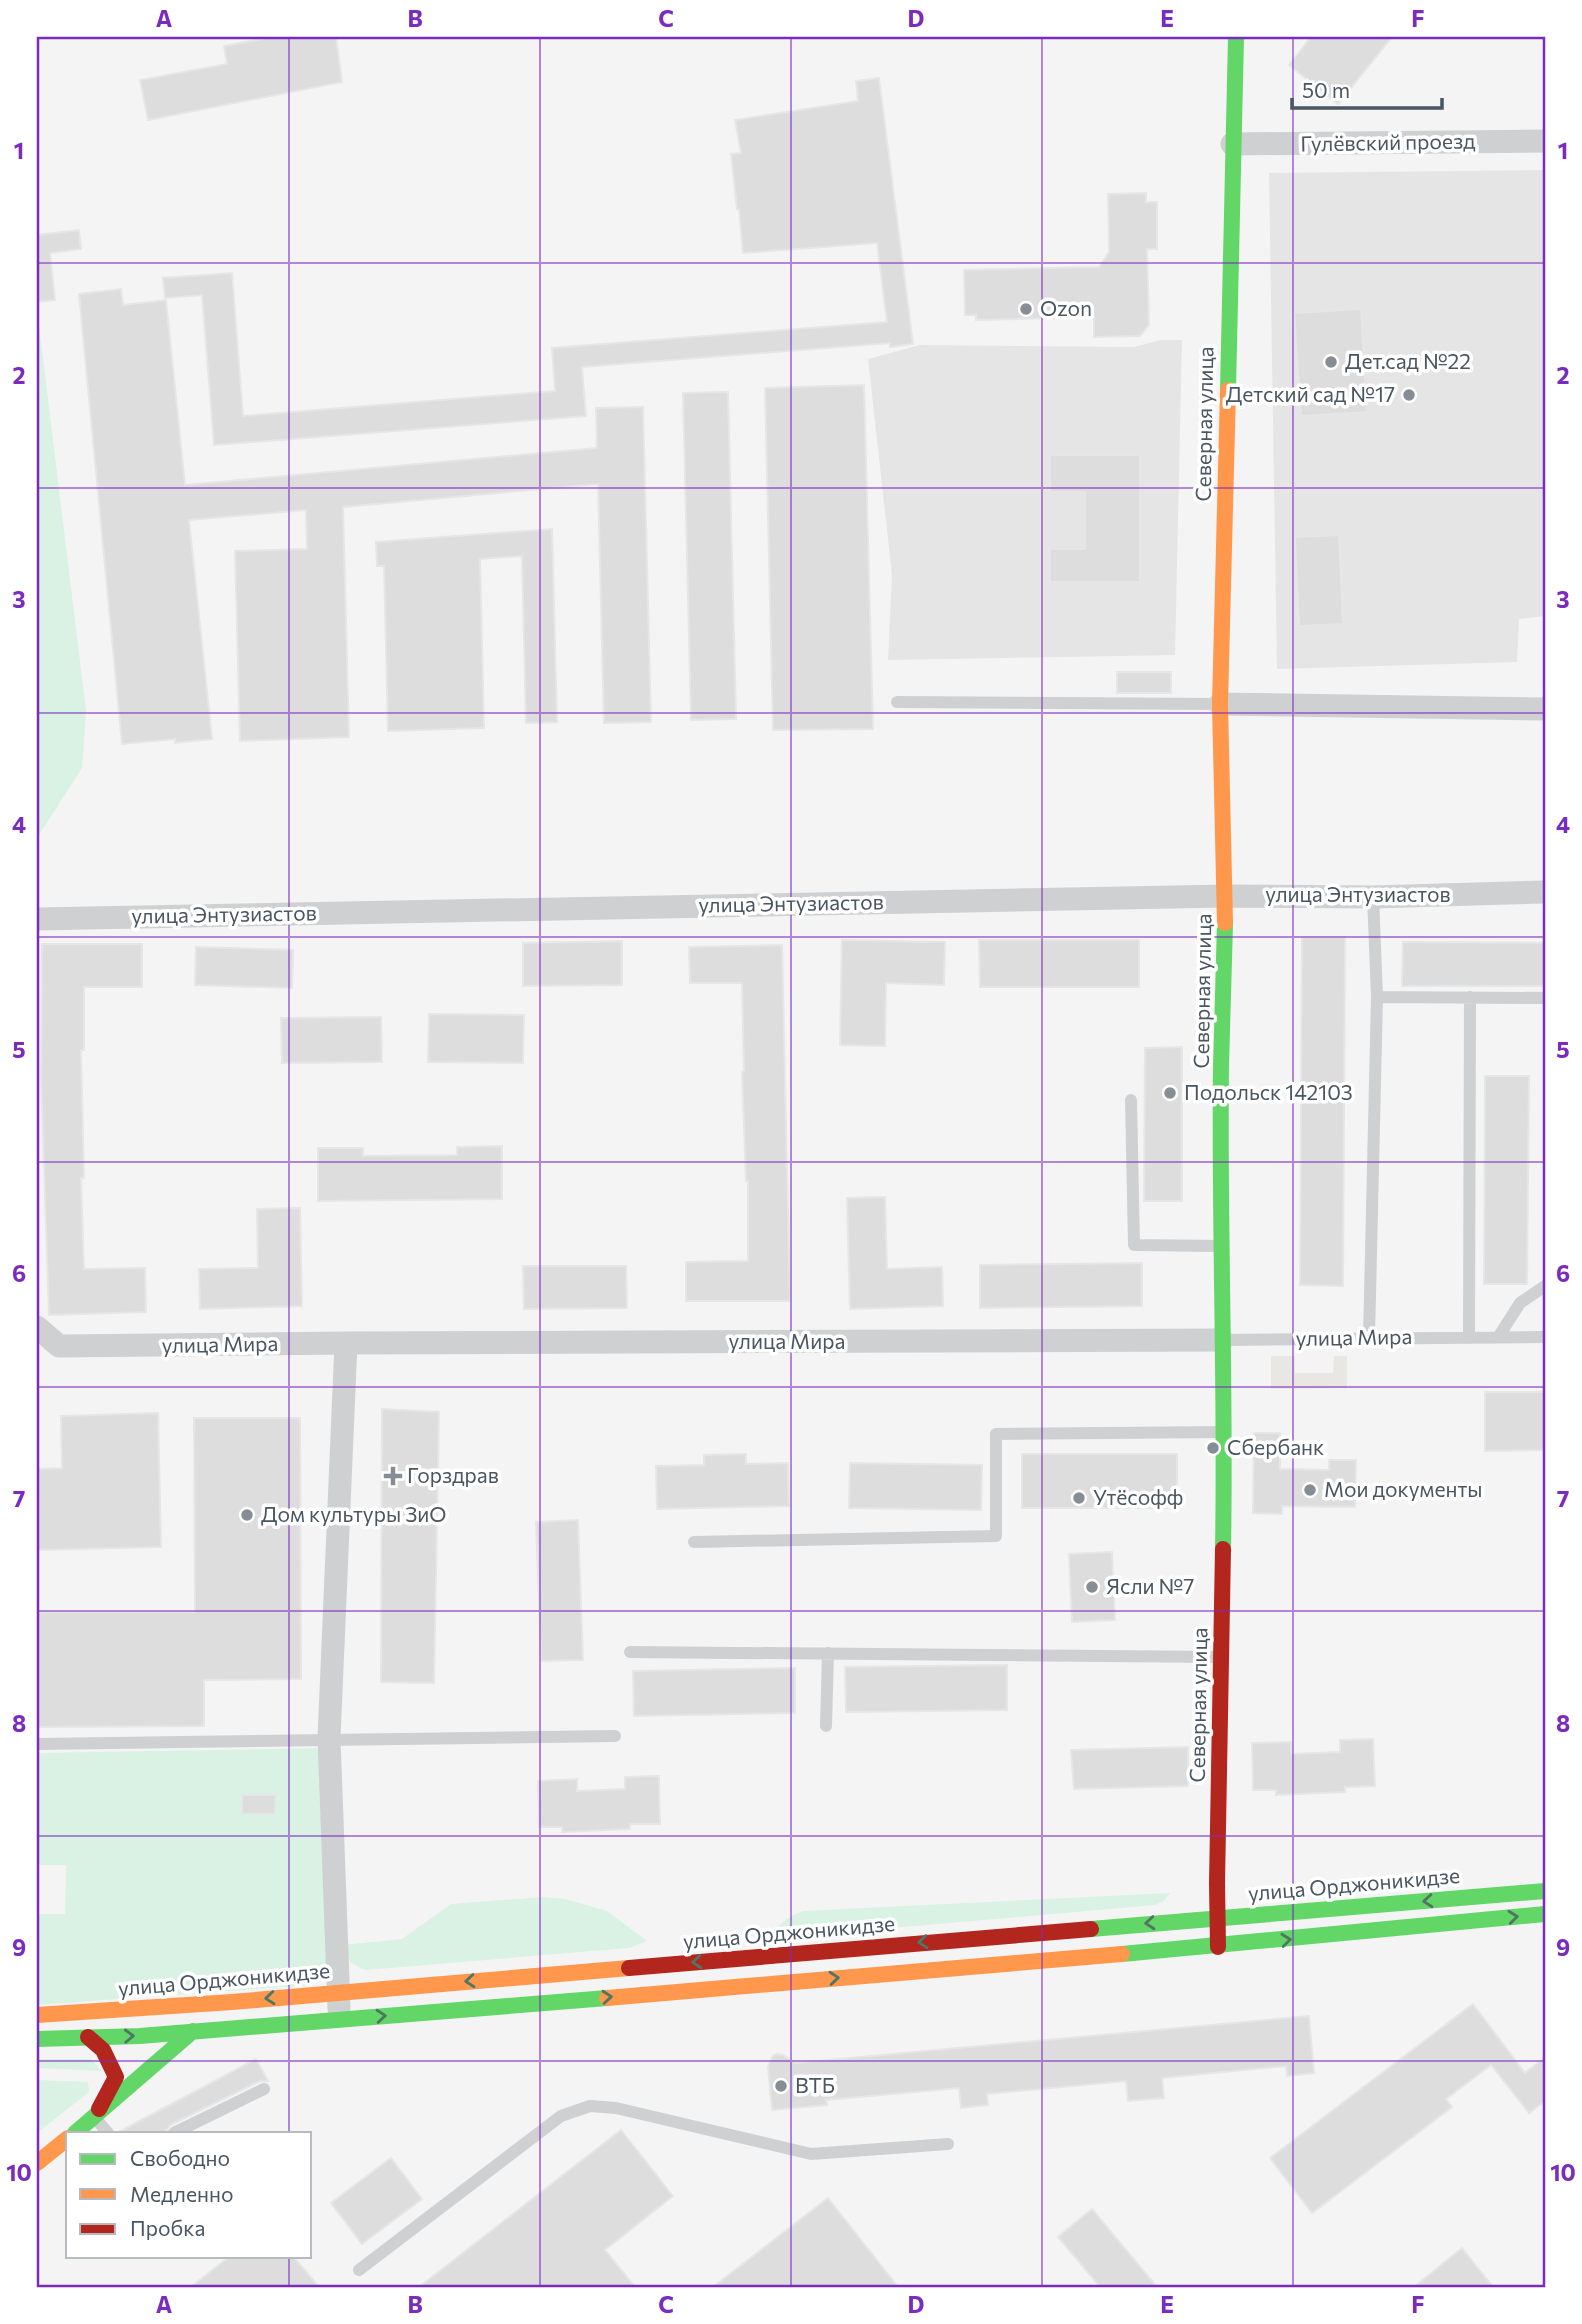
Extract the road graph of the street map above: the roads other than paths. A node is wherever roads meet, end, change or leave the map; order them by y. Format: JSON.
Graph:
{"nodes":[{"id":1,"x":1236,"y":37,"type":"edge"},
{"id":2,"x":1545,"y":141,"type":"edge"},
{"id":3,"x":1232,"y":144,"type":"junction"},
{"id":4,"x":897,"y":702,"type":"dead end"},
{"id":5,"x":1220,"y":704,"type":"junction"},
{"id":6,"x":1545,"y":709,"type":"edge"},
{"id":7,"x":1545,"y":892,"type":"edge"},
{"id":8,"x":1226,"y":896,"type":"junction"},
{"id":9,"x":1373,"y":897,"type":"junction"},
{"id":10,"x":37,"y":919,"type":"edge"},
{"id":11,"x":1377,"y":997,"type":"junction"},
{"id":12,"x":1469,"y":997,"type":"junction"},
{"id":13,"x":1545,"y":998,"type":"edge"},
{"id":14,"x":1131,"y":1100,"type":"dead end"},
{"id":15,"x":1222,"y":1246,"type":"junction"},
{"id":16,"x":1545,"y":1286,"type":"edge"},
{"id":17,"x":38,"y":1330,"type":"edge"},
{"id":18,"x":1499,"y":1336,"type":"junction"},
{"id":19,"x":1469,"y":1337,"type":"junction"},
{"id":20,"x":1545,"y":1337,"type":"edge"},
{"id":21,"x":1369,"y":1338,"type":"junction"},
{"id":22,"x":1222,"y":1340,"type":"junction"},
{"id":23,"x":346,"y":1343,"type":"junction"},
{"id":24,"x":1225,"y":1432,"type":"junction"},
{"id":25,"x":694,"y":1542,"type":"dead end"},
{"id":26,"x":630,"y":1652,"type":"dead end"},
{"id":27,"x":828,"y":1653,"type":"junction"},
{"id":28,"x":1220,"y":1657,"type":"junction"},
{"id":29,"x":826,"y":1726,"type":"dead end"},
{"id":30,"x":615,"y":1736,"type":"dead end"},
{"id":31,"x":329,"y":1738,"type":"junction"},
{"id":32,"x":37,"y":1744,"type":"edge"},
{"id":33,"x":1545,"y":1891,"type":"edge"},
{"id":34,"x":1545,"y":1914,"type":"edge"},
{"id":35,"x":1218,"y":1917,"type":"junction"},
{"id":36,"x":1218,"y":1947,"type":"junction"},
{"id":37,"x":338,"y":1992,"type":"junction"},
{"id":38,"x":37,"y":2015,"type":"edge"},
{"id":39,"x":339,"y":2019,"type":"junction"},
{"id":40,"x":193,"y":2031,"type":"junction"},
{"id":41,"x":88,"y":2037,"type":"junction"},
{"id":42,"x":37,"y":2039,"type":"edge"},
{"id":43,"x":264,"y":2089,"type":"dead end"},
{"id":44,"x":94,"y":2117,"type":"junction"},
{"id":45,"x":76,"y":2132,"type":"edge"},
{"id":46,"x":107,"y":2132,"type":"edge"},
{"id":47,"x":176,"y":2132,"type":"edge"},
{"id":48,"x":66,"y":2140,"type":"edge"},
{"id":49,"x":948,"y":2144,"type":"dead end"},
{"id":50,"x":37,"y":2163,"type":"edge"},
{"id":51,"x":359,"y":2270,"type":"dead end"}],
"edges":[{"from":1,"to":3,"type":"main road","name":"Северная улица"},
{"from":2,"to":3,"type":"street","name":"Гулёвский проезд"},
{"from":3,"to":5,"type":"main road","name":"Северная улица"},
{"from":4,"to":5,"type":"lane"},
{"from":5,"to":6,"type":"street"},
{"from":5,"to":8,"type":"main road","name":"Северная улица"},
{"from":7,"to":9,"type":"street","name":"улица Энтузиастов"},
{"from":8,"to":9,"type":"street","name":"улица Энтузиастов"},
{"from":8,"to":10,"type":"street","name":"улица Энтузиастов"},
{"from":8,"to":15,"type":"main road","name":"Северная улица"},
{"from":9,"to":11,"type":"lane"},
{"from":11,"to":12,"type":"lane"},
{"from":11,"to":21,"type":"lane"},
{"from":12,"to":13,"type":"lane"},
{"from":12,"to":19,"type":"lane"},
{"from":14,"to":15,"type":"lane"},
{"from":15,"to":22,"type":"main road","name":"Северная улица"},
{"from":16,"to":18,"type":"lane"},
{"from":17,"to":23,"type":"street","name":"улица Мира"},
{"from":18,"to":19,"type":"lane","name":"улица Мира"},
{"from":18,"to":20,"type":"lane","name":"улица Мира"},
{"from":19,"to":21,"type":"lane","name":"улица Мира"},
{"from":21,"to":22,"type":"lane","name":"улица Мира"},
{"from":22,"to":23,"type":"street","name":"улица Мира"},
{"from":22,"to":24,"type":"main road","name":"Северная улица"},
{"from":23,"to":31,"type":"street"},
{"from":24,"to":25,"type":"lane"},
{"from":24,"to":28,"type":"main road","name":"Северная улица"},
{"from":26,"to":27,"type":"lane"},
{"from":27,"to":28,"type":"lane"},
{"from":27,"to":29,"type":"lane"},
{"from":28,"to":35,"type":"main road","name":"Северная улица"},
{"from":30,"to":31,"type":"lane"},
{"from":31,"to":32,"type":"lane"},
{"from":31,"to":37,"type":"street"},
{"from":33,"to":35,"type":"main road","name":"улица Орджоникидзе","one_way":true},
{"from":36,"to":34,"type":"main road","one_way":true},
{"from":35,"to":36,"type":"main road","name":"Северная улица"},
{"from":35,"to":37,"type":"main road","name":"улица Орджоникидзе","one_way":true},
{"from":39,"to":36,"type":"main road","one_way":true},
{"from":37,"to":38,"type":"main road","name":"улица Орджоникидзе","one_way":true},
{"from":37,"to":39,"type":"street"},
{"from":39,"to":40,"type":"main road"},
{"from":41,"to":40,"type":"main road","one_way":true},
{"from":40,"to":44,"type":"main road"},
{"from":41,"to":42,"type":"main road"},
{"from":41,"to":44,"type":"main road"},
{"from":43,"to":47,"type":"lane"},
{"from":44,"to":45,"type":"main road"},
{"from":44,"to":46,"type":"lane"},
{"from":48,"to":50,"type":"main road"},
{"from":49,"to":51,"type":"lane"}]}
